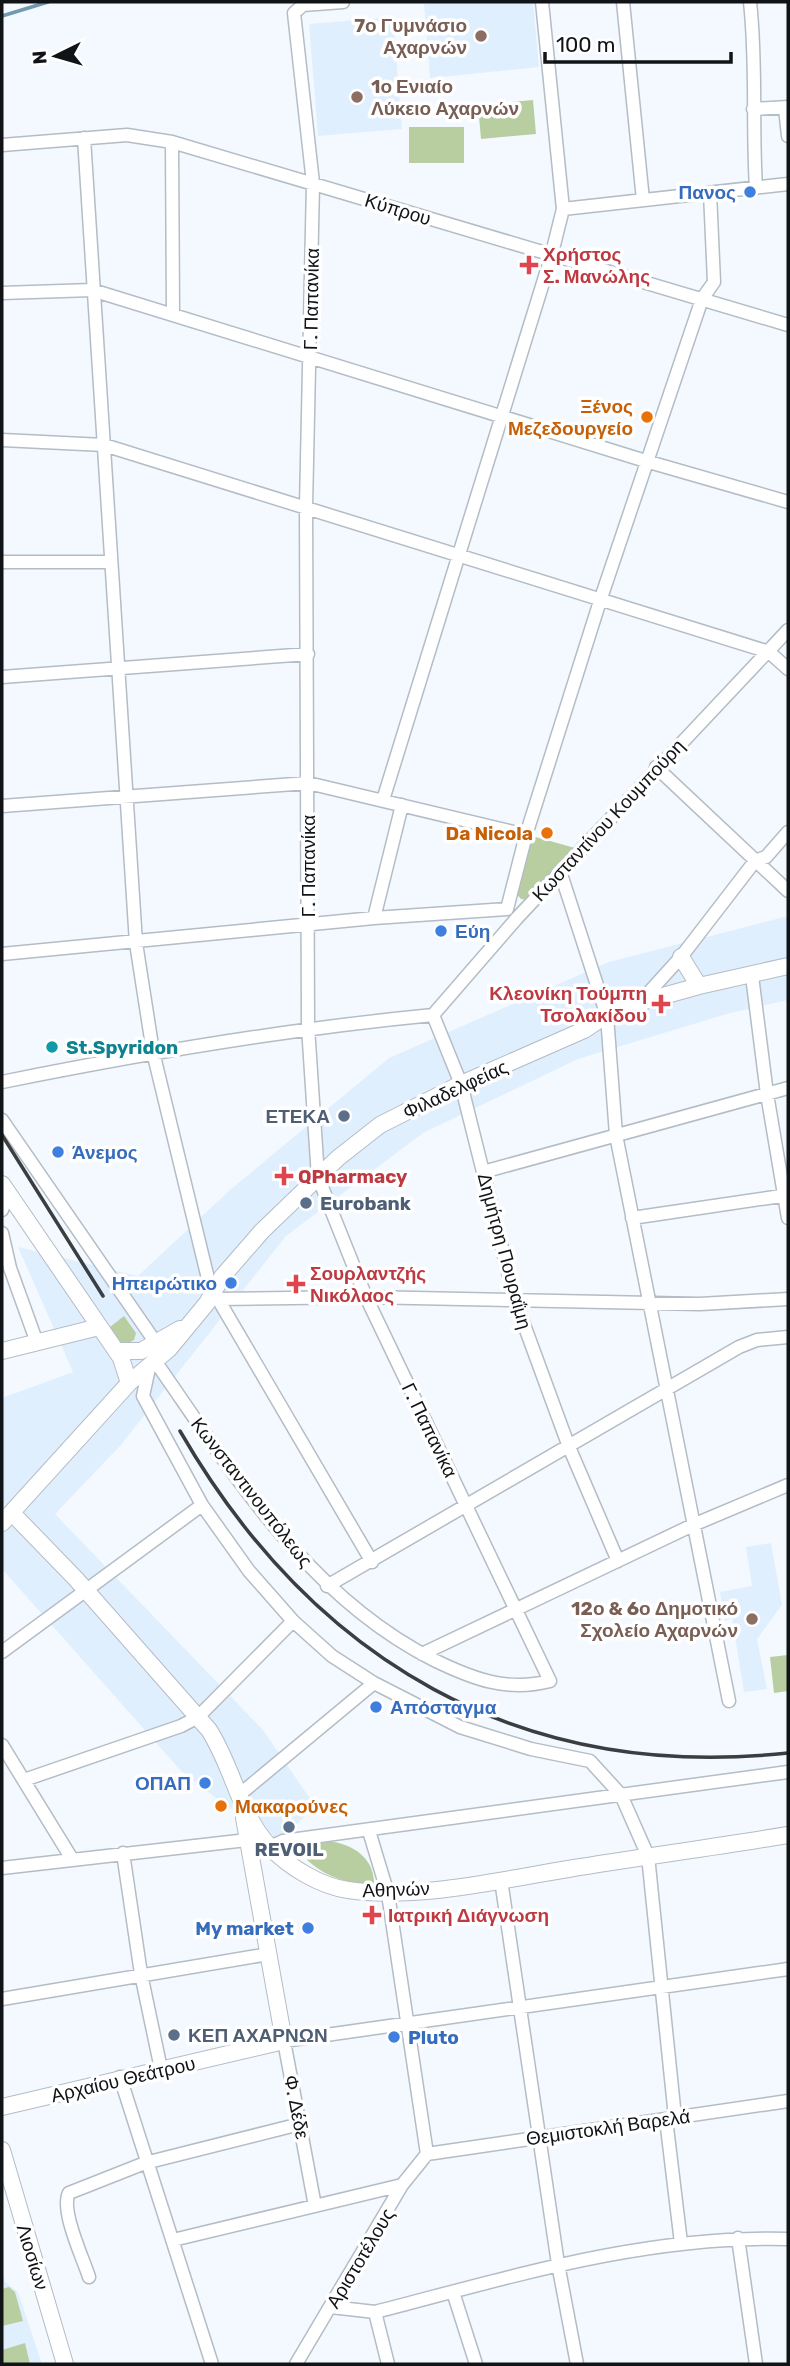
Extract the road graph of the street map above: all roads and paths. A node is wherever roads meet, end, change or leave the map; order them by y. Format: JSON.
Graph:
{"nodes":[{"id":1,"x":343,"y":2,"type":"edge"},
{"id":2,"x":542,"y":2,"type":"edge"},
{"id":3,"x":623,"y":2,"type":"edge"},
{"id":4,"x":750,"y":2,"type":"edge"},
{"id":5,"x":753,"y":108,"type":"junction"},
{"id":6,"x":787,"y":108,"type":"edge"},
{"id":7,"x":788,"y":135,"type":"edge"},
{"id":8,"x":84,"y":138,"type":"junction"},
{"id":9,"x":172,"y":142,"type":"junction"},
{"id":10,"x":2,"y":145,"type":"edge"},
{"id":11,"x":313,"y":183,"type":"junction"},
{"id":12,"x":788,"y":184,"type":"edge"},
{"id":13,"x":756,"y":188,"type":"junction"},
{"id":14,"x":710,"y":193,"type":"junction"},
{"id":15,"x":643,"y":200,"type":"junction"},
{"id":16,"x":563,"y":209,"type":"junction"},
{"id":17,"x":551,"y":257,"type":"junction"},
{"id":18,"x":92,"y":290,"type":"junction"},
{"id":19,"x":2,"y":293,"type":"edge"},
{"id":20,"x":702,"y":299,"type":"junction"},
{"id":21,"x":173,"y":314,"type":"junction"},
{"id":22,"x":788,"y":325,"type":"edge"},
{"id":23,"x":309,"y":355,"type":"junction"},
{"id":24,"x":502,"y":417,"type":"junction"},
{"id":25,"x":2,"y":440,"type":"edge"},
{"id":26,"x":104,"y":446,"type":"junction"},
{"id":27,"x":649,"y":462,"type":"junction"},
{"id":28,"x":788,"y":502,"type":"edge"},
{"id":29,"x":306,"y":507,"type":"junction"},
{"id":30,"x":459,"y":557,"type":"junction"},
{"id":31,"x":2,"y":562,"type":"edge"},
{"id":32,"x":110,"y":562,"type":"junction"},
{"id":33,"x":600,"y":601,"type":"junction"},
{"id":34,"x":788,"y":631,"type":"edge"},
{"id":35,"x":769,"y":652,"type":"junction"},
{"id":36,"x":308,"y":654,"type":"junction"},
{"id":37,"x":118,"y":669,"type":"junction"},
{"id":38,"x":788,"y":669,"type":"edge"},
{"id":39,"x":2,"y":677,"type":"edge"},
{"id":40,"x":656,"y":767,"type":"junction"},
{"id":41,"x":308,"y":783,"type":"junction"},
{"id":42,"x":126,"y":798,"type":"junction"},
{"id":43,"x":383,"y":800,"type":"junction"},
{"id":44,"x":2,"y":806,"type":"edge"},
{"id":45,"x":402,"y":806,"type":"junction"},
{"id":46,"x":788,"y":832,"type":"edge"},
{"id":47,"x":526,"y":835,"type":"junction"},
{"id":48,"x":755,"y":861,"type":"junction"},
{"id":49,"x":560,"y":871,"type":"junction"},
{"id":50,"x":788,"y":891,"type":"edge"},
{"id":51,"x":512,"y":913,"type":"junction"},
{"id":52,"x":374,"y":918,"type":"junction"},
{"id":53,"x":308,"y":925,"type":"junction"},
{"id":54,"x":136,"y":943,"type":"junction"},
{"id":55,"x":2,"y":954,"type":"edge"},
{"id":56,"x":681,"y":957,"type":"junction"},
{"id":57,"x":788,"y":966,"type":"edge"},
{"id":58,"x":752,"y":976,"type":"junction"},
{"id":59,"x":699,"y":986,"type":"junction"},
{"id":60,"x":642,"y":1000,"type":"junction"},
{"id":61,"x":433,"y":1015,"type":"junction"},
{"id":62,"x":607,"y":1016,"type":"junction"},
{"id":63,"x":308,"y":1027,"type":"junction"},
{"id":64,"x":153,"y":1052,"type":"junction"},
{"id":65,"x":2,"y":1082,"type":"edge"},
{"id":66,"x":461,"y":1084,"type":"junction"},
{"id":67,"x":788,"y":1088,"type":"edge"},
{"id":68,"x":767,"y":1094,"type":"junction"},
{"id":69,"x":2,"y":1120,"type":"edge"},
{"id":70,"x":616,"y":1135,"type":"junction"},
{"id":71,"x":483,"y":1172,"type":"junction"},
{"id":72,"x":317,"y":1177,"type":"junction"},
{"id":73,"x":4,"y":1191,"type":"edge"},
{"id":74,"x":787,"y":1195,"type":"edge"},
{"id":75,"x":2,"y":1210,"type":"edge"},
{"id":76,"x":632,"y":1219,"type":"junction"},
{"id":77,"x":788,"y":1219,"type":"edge"},
{"id":78,"x":2,"y":1233,"type":"edge"},
{"id":79,"x":215,"y":1297,"type":"junction"},
{"id":80,"x":366,"y":1297,"type":"junction"},
{"id":81,"x":788,"y":1299,"type":"edge"},
{"id":82,"x":515,"y":1300,"type":"junction"},
{"id":83,"x":649,"y":1303,"type":"junction"},
{"id":84,"x":192,"y":1323,"type":"junction"},
{"id":85,"x":99,"y":1327,"type":"junction"},
{"id":86,"x":788,"y":1337,"type":"edge"},
{"id":87,"x":36,"y":1340,"type":"junction"},
{"id":88,"x":156,"y":1343,"type":"junction"},
{"id":89,"x":2,"y":1351,"type":"edge"},
{"id":90,"x":117,"y":1351,"type":"junction"},
{"id":91,"x":152,"y":1365,"type":"junction"},
{"id":92,"x":130,"y":1383,"type":"junction"},
{"id":93,"x":666,"y":1390,"type":"junction"},
{"id":94,"x":569,"y":1447,"type":"junction"},
{"id":95,"x":788,"y":1485,"type":"edge"},
{"id":96,"x":202,"y":1505,"type":"junction"},
{"id":97,"x":467,"y":1506,"type":"junction"},
{"id":98,"x":7,"y":1518,"type":"edge"},
{"id":99,"x":693,"y":1525,"type":"junction"},
{"id":100,"x":618,"y":1561,"type":"junction"},
{"id":101,"x":372,"y":1562,"type":"junction"},
{"id":102,"x":327,"y":1586,"type":"junction"},
{"id":103,"x":84,"y":1591,"type":"junction"},
{"id":104,"x":517,"y":1608,"type":"junction"},
{"id":105,"x":293,"y":1621,"type":"junction"},
{"id":106,"x":2,"y":1652,"type":"edge"},
{"id":107,"x":422,"y":1654,"type":"junction"},
{"id":108,"x":550,"y":1681,"type":"joint"},
{"id":109,"x":374,"y":1683,"type":"junction"},
{"id":110,"x":729,"y":1701,"type":"dead end"},
{"id":111,"x":198,"y":1717,"type":"junction"},
{"id":112,"x":2,"y":1745,"type":"edge"},
{"id":113,"x":788,"y":1772,"type":"edge"},
{"id":114,"x":24,"y":1780,"type":"junction"},
{"id":115,"x":239,"y":1795,"type":"junction"},
{"id":116,"x":621,"y":1795,"type":"junction"},
{"id":117,"x":369,"y":1831,"type":"junction"},
{"id":118,"x":788,"y":1835,"type":"edge"},
{"id":119,"x":261,"y":1842,"type":"junction"},
{"id":120,"x":123,"y":1853,"type":"junction"},
{"id":121,"x":648,"y":1856,"type":"junction"},
{"id":122,"x":72,"y":1859,"type":"junction"},
{"id":123,"x":284,"y":1859,"type":"junction"},
{"id":124,"x":2,"y":1868,"type":"edge"},
{"id":125,"x":256,"y":1870,"type":"junction"},
{"id":126,"x":501,"y":1880,"type":"junction"},
{"id":127,"x":388,"y":1894,"type":"junction"},
{"id":128,"x":269,"y":1955,"type":"junction"},
{"id":129,"x":788,"y":1969,"type":"edge"},
{"id":130,"x":141,"y":1974,"type":"junction"},
{"id":131,"x":661,"y":1987,"type":"junction"},
{"id":132,"x":2,"y":1999,"type":"edge"},
{"id":133,"x":519,"y":2009,"type":"junction"},
{"id":134,"x":407,"y":2025,"type":"junction"},
{"id":135,"x":284,"y":2041,"type":"junction"},
{"id":136,"x":161,"y":2069,"type":"junction"},
{"id":137,"x":120,"y":2077,"type":"junction"},
{"id":138,"x":788,"y":2101,"type":"edge"},
{"id":139,"x":2,"y":2107,"type":"edge"},
{"id":140,"x":670,"y":2118,"type":"junction"},
{"id":141,"x":300,"y":2124,"type":"junction"},
{"id":142,"x":539,"y":2138,"type":"junction"},
{"id":143,"x":2,"y":2150,"type":"edge"},
{"id":144,"x":427,"y":2154,"type":"junction"},
{"id":145,"x":145,"y":2163,"type":"junction"},
{"id":146,"x":402,"y":2185,"type":"junction"},
{"id":147,"x":315,"y":2206,"type":"junction"},
{"id":148,"x":738,"y":2238,"type":"junction"},
{"id":149,"x":788,"y":2239,"type":"edge"},
{"id":150,"x":173,"y":2240,"type":"junction"},
{"id":151,"x":681,"y":2243,"type":"junction"},
{"id":152,"x":558,"y":2264,"type":"junction"},
{"id":153,"x":89,"y":2277,"type":"dead end"},
{"id":154,"x":453,"y":2292,"type":"junction"},
{"id":155,"x":331,"y":2306,"type":"junction"},
{"id":156,"x":375,"y":2312,"type":"junction"},
{"id":157,"x":65,"y":2364,"type":"edge"},
{"id":158,"x":212,"y":2364,"type":"edge"},
{"id":159,"x":296,"y":2364,"type":"edge"},
{"id":160,"x":388,"y":2364,"type":"edge"},
{"id":161,"x":476,"y":2364,"type":"edge"},
{"id":162,"x":577,"y":2364,"type":"edge"},
{"id":163,"x":756,"y":2364,"type":"edge"}],
"edges":[{"from":1,"to":11,"type":"street","name":"Γ. Παπανίκα"},
{"from":2,"to":16,"type":"street"},
{"from":3,"to":15,"type":"street"},
{"from":4,"to":5,"type":"street"},
{"from":5,"to":6,"type":"street"},
{"from":5,"to":13,"type":"street"},
{"from":6,"to":7,"type":"street"},
{"from":8,"to":9,"type":"street","name":"Κύπρου"},
{"from":8,"to":10,"type":"street","name":"Κύπρου"},
{"from":8,"to":18,"type":"street"},
{"from":9,"to":11,"type":"street","name":"Κύπρου"},
{"from":9,"to":21,"type":"street"},
{"from":11,"to":17,"type":"street","name":"Κύπρου"},
{"from":11,"to":23,"type":"street","name":"Γ. Παπανίκα"},
{"from":12,"to":13,"type":"street"},
{"from":13,"to":14,"type":"street"},
{"from":14,"to":15,"type":"street"},
{"from":14,"to":20,"type":"street"},
{"from":15,"to":16,"type":"street"},
{"from":16,"to":17,"type":"street"},
{"from":17,"to":20,"type":"street","name":"Κύπρου"},
{"from":17,"to":24,"type":"street"},
{"from":18,"to":19,"type":"street"},
{"from":18,"to":21,"type":"street"},
{"from":18,"to":26,"type":"street"},
{"from":20,"to":22,"type":"street","name":"Κύπρου"},
{"from":20,"to":27,"type":"street"},
{"from":21,"to":23,"type":"street"},
{"from":23,"to":24,"type":"street"},
{"from":23,"to":29,"type":"street","name":"Γ. Παπανίκα"},
{"from":24,"to":27,"type":"street"},
{"from":24,"to":30,"type":"street"},
{"from":25,"to":26,"type":"street"},
{"from":26,"to":29,"type":"street"},
{"from":26,"to":32,"type":"street"},
{"from":27,"to":28,"type":"street"},
{"from":27,"to":33,"type":"street"},
{"from":29,"to":30,"type":"street"},
{"from":29,"to":36,"type":"street","name":"Γ. Παπανίκα"},
{"from":30,"to":33,"type":"street"},
{"from":30,"to":43,"type":"street"},
{"from":31,"to":32,"type":"street"},
{"from":32,"to":37,"type":"street"},
{"from":33,"to":35,"type":"street"},
{"from":33,"to":47,"type":"street"},
{"from":34,"to":35,"type":"street","name":"Κωσταντίνου Κουμπούρη"},
{"from":35,"to":38,"type":"street"},
{"from":35,"to":40,"type":"street","name":"Κωσταντίνου Κουμπούρη"},
{"from":36,"to":37,"type":"street"},
{"from":36,"to":41,"type":"street","name":"Γ. Παπανίκα"},
{"from":37,"to":39,"type":"street"},
{"from":37,"to":42,"type":"street"},
{"from":40,"to":48,"type":"street"},
{"from":40,"to":49,"type":"street","name":"Κωσταντίνου Κουμπούρη"},
{"from":41,"to":42,"type":"street"},
{"from":41,"to":43,"type":"street"},
{"from":41,"to":53,"type":"street","name":"Γ. Παπανίκα"},
{"from":42,"to":44,"type":"street"},
{"from":42,"to":54,"type":"street"},
{"from":43,"to":45,"type":"street"},
{"from":45,"to":47,"type":"street"},
{"from":45,"to":52,"type":"street"},
{"from":46,"to":48,"type":"street"},
{"from":47,"to":51,"type":"street"},
{"from":48,"to":50,"type":"street"},
{"from":48,"to":56,"type":"street"},
{"from":49,"to":51,"type":"street","name":"Κωσταντίνου Κουμπούρη"},
{"from":49,"to":62,"type":"street"},
{"from":51,"to":52,"type":"street"},
{"from":51,"to":61,"type":"street","name":"Κωσταντίνου Κουμπούρη"},
{"from":52,"to":53,"type":"street"},
{"from":53,"to":54,"type":"street"},
{"from":53,"to":63,"type":"street","name":"Γ. Παπανίκα"},
{"from":54,"to":55,"type":"street"},
{"from":54,"to":64,"type":"street"},
{"from":56,"to":59,"type":"main road"},
{"from":56,"to":60,"type":"street"},
{"from":57,"to":58,"type":"main road","name":"Φιλαδελφείας"},
{"from":58,"to":59,"type":"main road","name":"Φιλαδελφείας"},
{"from":58,"to":68,"type":"street"},
{"from":59,"to":60,"type":"main road","name":"Φιλαδελφείας"},
{"from":60,"to":62,"type":"main road","name":"Φιλαδελφείας"},
{"from":61,"to":63,"type":"street"},
{"from":61,"to":66,"type":"street","name":"Δημήτρη Πουραΐμη"},
{"from":62,"to":66,"type":"main road","name":"Φιλαδελφείας"},
{"from":62,"to":70,"type":"street"},
{"from":63,"to":64,"type":"street"},
{"from":63,"to":72,"type":"street","name":"Γ. Παπανίκα"},
{"from":64,"to":65,"type":"street"},
{"from":64,"to":79,"type":"street"},
{"from":66,"to":71,"type":"street","name":"Δημήτρη Πουραΐμη"},
{"from":66,"to":72,"type":"main road","name":"Φιλαδελφείας"},
{"from":67,"to":68,"type":"street"},
{"from":68,"to":70,"type":"street"},
{"from":68,"to":74,"type":"street"},
{"from":69,"to":88,"type":"street"},
{"from":70,"to":71,"type":"street"},
{"from":70,"to":76,"type":"street"},
{"from":71,"to":82,"type":"street","name":"Δημήτρη Πουραΐμη"},
{"from":72,"to":79,"type":"main road","name":"Φιλαδελφείας"},
{"from":72,"to":80,"type":"street","name":"Γ. Παπανίκα"},
{"from":73,"to":75,"type":"street"},
{"from":73,"to":85,"type":"main road"},
{"from":74,"to":76,"type":"street"},
{"from":74,"to":77,"type":"street"},
{"from":76,"to":83,"type":"street"},
{"from":78,"to":87,"type":"street"},
{"from":79,"to":80,"type":"street"},
{"from":79,"to":84,"type":"main road","name":"Φιλαδελφείας"},
{"from":79,"to":101,"type":"street"},
{"from":80,"to":82,"type":"street"},
{"from":80,"to":97,"type":"street","name":"Γ. Παπανίκα"},
{"from":81,"to":83,"type":"street"},
{"from":82,"to":83,"type":"street"},
{"from":82,"to":94,"type":"street","name":"Δημήτρη Πουραΐμη"},
{"from":83,"to":93,"type":"street"},
{"from":84,"to":88,"type":"main road","name":"Φιλαδελφείας"},
{"from":84,"to":91,"type":"main road","name":"Φιλαδελφείας"},
{"from":85,"to":87,"type":"main road"},
{"from":85,"to":90,"type":"main road"},
{"from":86,"to":93,"type":"street"},
{"from":87,"to":89,"type":"main road"},
{"from":88,"to":90,"type":"main road","name":"Φιλαδελφείας"},
{"from":90,"to":92,"type":"main road"},
{"from":91,"to":92,"type":"main road","name":"Φιλαδελφείας"},
{"from":91,"to":96,"type":"street","name":"Κωνσταντινουπόλεως"},
{"from":91,"to":102,"type":"street","name":"Κωνσταντινουπόλεως"},
{"from":92,"to":98,"type":"main road","name":"Φιλαδελφείας"},
{"from":93,"to":94,"type":"street"},
{"from":93,"to":99,"type":"street"},
{"from":94,"to":97,"type":"street"},
{"from":94,"to":100,"type":"street","name":"Δημήτρη Πουραΐμη"},
{"from":95,"to":99,"type":"street"},
{"from":96,"to":103,"type":"street"},
{"from":96,"to":105,"type":"street","name":"Κωνσταντινουπόλεως"},
{"from":97,"to":101,"type":"street"},
{"from":97,"to":104,"type":"street","name":"Γ. Παπανίκα"},
{"from":98,"to":103,"type":"main road"},
{"from":99,"to":100,"type":"street"},
{"from":99,"to":110,"type":"street"},
{"from":100,"to":104,"type":"street"},
{"from":101,"to":102,"type":"street"},
{"from":102,"to":107,"type":"street","name":"Κωνσταντινουπόλεως"},
{"from":103,"to":106,"type":"street"},
{"from":103,"to":111,"type":"main road"},
{"from":104,"to":107,"type":"street"},
{"from":104,"to":108,"type":"street","name":"Γ. Παπανίκα"},
{"from":105,"to":109,"type":"street","name":"Κωνσταντινουπόλεως"},
{"from":105,"to":111,"type":"street"},
{"from":107,"to":108,"type":"street","name":"Κωνσταντινουπόλεως"},
{"from":109,"to":115,"type":"street"},
{"from":109,"to":116,"type":"street","name":"Κωνσταντινουπόλεως"},
{"from":111,"to":114,"type":"street"},
{"from":111,"to":115,"type":"main road"},
{"from":112,"to":114,"type":"street"},
{"from":113,"to":116,"type":"street"},
{"from":114,"to":122,"type":"street"},
{"from":115,"to":119,"type":"main road"},
{"from":116,"to":117,"type":"street"},
{"from":116,"to":121,"type":"street","name":"Κωνσταντινουπόλεως"},
{"from":117,"to":119,"type":"street"},
{"from":117,"to":127,"type":"street"},
{"from":118,"to":121,"type":"main road","name":"Αθηνών"},
{"from":119,"to":120,"type":"street"},
{"from":119,"to":123,"type":"main road","name":"Αθηνών"},
{"from":119,"to":125,"type":"main road"},
{"from":120,"to":122,"type":"street"},
{"from":120,"to":130,"type":"street"},
{"from":121,"to":126,"type":"main road","name":"Αθηνών"},
{"from":121,"to":131,"type":"street","name":"Κωνσταντινουπόλεως"},
{"from":122,"to":124,"type":"street"},
{"from":123,"to":125,"type":"main road"},
{"from":123,"to":127,"type":"main road","name":"Αθηνών"},
{"from":125,"to":128,"type":"main road","name":"Φ. Δέδε"},
{"from":126,"to":127,"type":"main road","name":"Αθηνών"},
{"from":126,"to":133,"type":"street"},
{"from":127,"to":134,"type":"street"},
{"from":128,"to":130,"type":"street"},
{"from":128,"to":135,"type":"main road","name":"Φ. Δέδε"},
{"from":129,"to":131,"type":"street"},
{"from":130,"to":132,"type":"street"},
{"from":130,"to":136,"type":"street"},
{"from":131,"to":133,"type":"street"},
{"from":131,"to":140,"type":"street","name":"Κωνσταντινουπόλεως"},
{"from":133,"to":134,"type":"street"},
{"from":133,"to":142,"type":"street"},
{"from":134,"to":135,"type":"street"},
{"from":134,"to":144,"type":"street"},
{"from":135,"to":136,"type":"main road","name":"Αρχαίου Θεάτρου"},
{"from":135,"to":141,"type":"street","name":"Φ. Δέδε"},
{"from":136,"to":137,"type":"main road","name":"Αρχαίου Θεάτρου"},
{"from":137,"to":139,"type":"main road","name":"Αρχαίου Θεάτρου"},
{"from":137,"to":145,"type":"street"},
{"from":138,"to":140,"type":"street","name":"Θεμιστοκλή Βαρελά"},
{"from":140,"to":142,"type":"street","name":"Θεμιστοκλή Βαρελά"},
{"from":140,"to":151,"type":"street","name":"Κωνσταντινουπόλεως"},
{"from":141,"to":145,"type":"street"},
{"from":141,"to":147,"type":"street","name":"Φ. Δέδε"},
{"from":142,"to":144,"type":"street","name":"Θεμιστοκλή Βαρελά"},
{"from":142,"to":152,"type":"street"},
{"from":143,"to":157,"type":"main road","name":"Λιοσίων"},
{"from":144,"to":146,"type":"street","name":"Αριστοτέλους"},
{"from":145,"to":150,"type":"street"},
{"from":145,"to":153,"type":"street"},
{"from":146,"to":147,"type":"street"},
{"from":146,"to":155,"type":"street","name":"Αριστοτέλους"},
{"from":147,"to":150,"type":"street"},
{"from":148,"to":149,"type":"street"},
{"from":148,"to":151,"type":"street"},
{"from":148,"to":163,"type":"street"},
{"from":150,"to":158,"type":"street"},
{"from":151,"to":152,"type":"street"},
{"from":152,"to":154,"type":"street"},
{"from":152,"to":162,"type":"street"},
{"from":154,"to":156,"type":"street"},
{"from":154,"to":161,"type":"street"},
{"from":155,"to":156,"type":"street"},
{"from":155,"to":159,"type":"street","name":"Αριστοτέλους"},
{"from":156,"to":160,"type":"street"}]}
